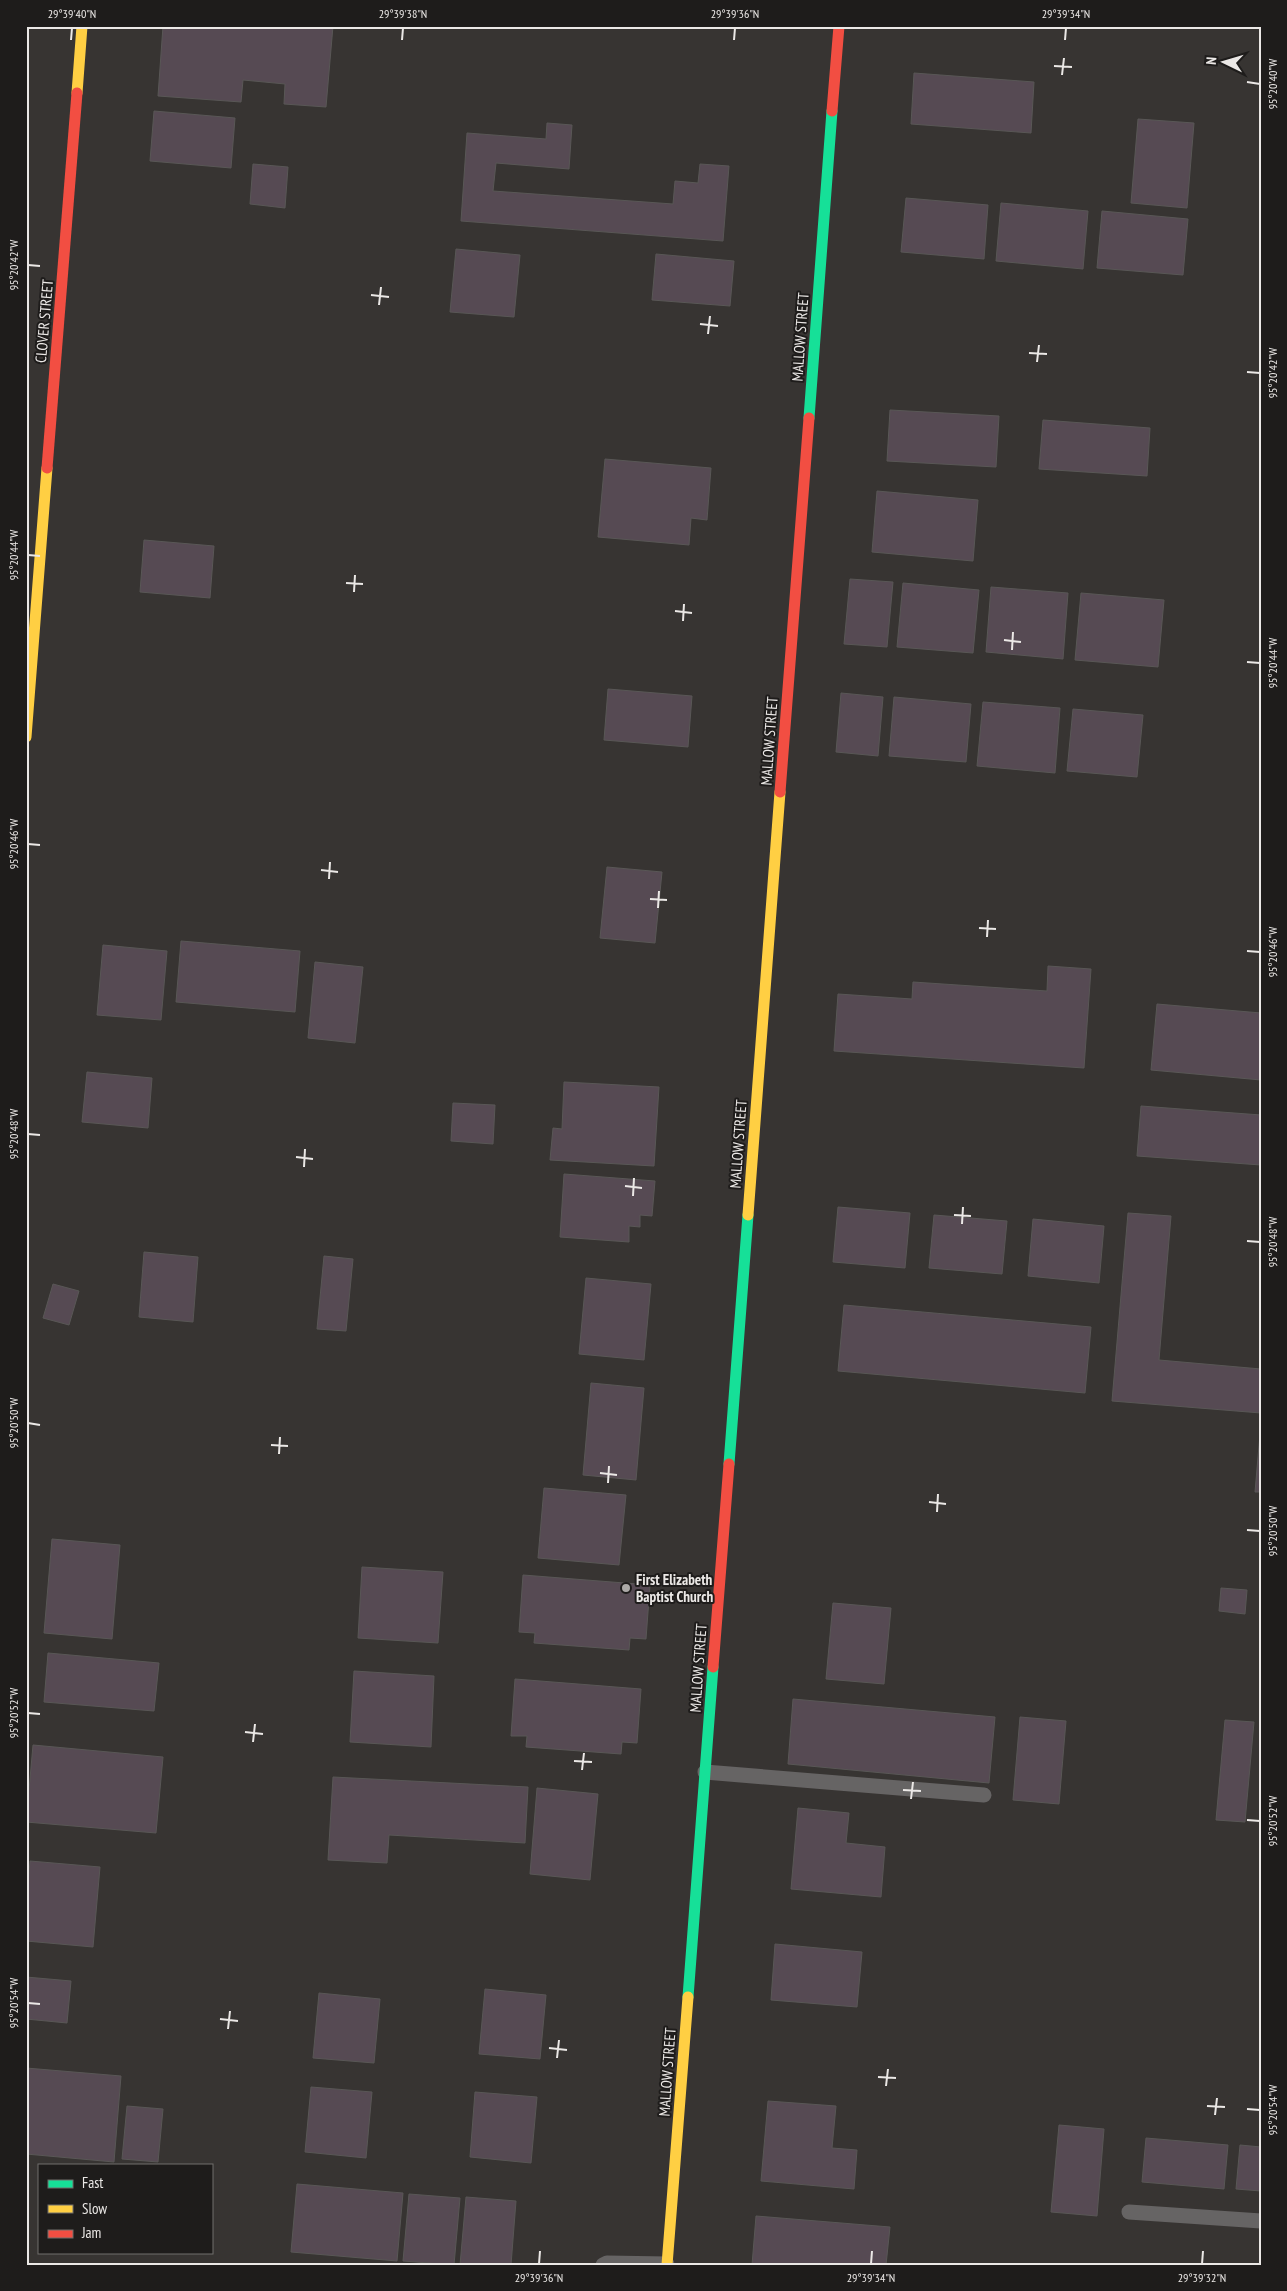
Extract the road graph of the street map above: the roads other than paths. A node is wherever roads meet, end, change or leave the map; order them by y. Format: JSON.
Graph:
{"nodes":[{"id":1,"x":82,"y":26,"type":"edge"},
{"id":2,"x":839,"y":26,"type":"edge"},
{"id":3,"x":26,"y":737,"type":"edge"},
{"id":4,"x":705,"y":1772,"type":"junction"},
{"id":5,"x":984,"y":1795,"type":"dead end"},
{"id":6,"x":1128,"y":2212,"type":"dead end"},
{"id":7,"x":1261,"y":2221,"type":"edge"},
{"id":8,"x":667,"y":2264,"type":"edge"},
{"id":9,"x":603,"y":2265,"type":"edge"}],
"edges":[{"from":1,"to":3,"type":"street","name":"CLOVER STREET"},
{"from":2,"to":4,"type":"street","name":"MALLOW STREET"},
{"from":4,"to":5,"type":"lane"},
{"from":4,"to":8,"type":"street","name":"MALLOW STREET"},
{"from":6,"to":7,"type":"lane"},
{"from":8,"to":9,"type":"lane"}]}
